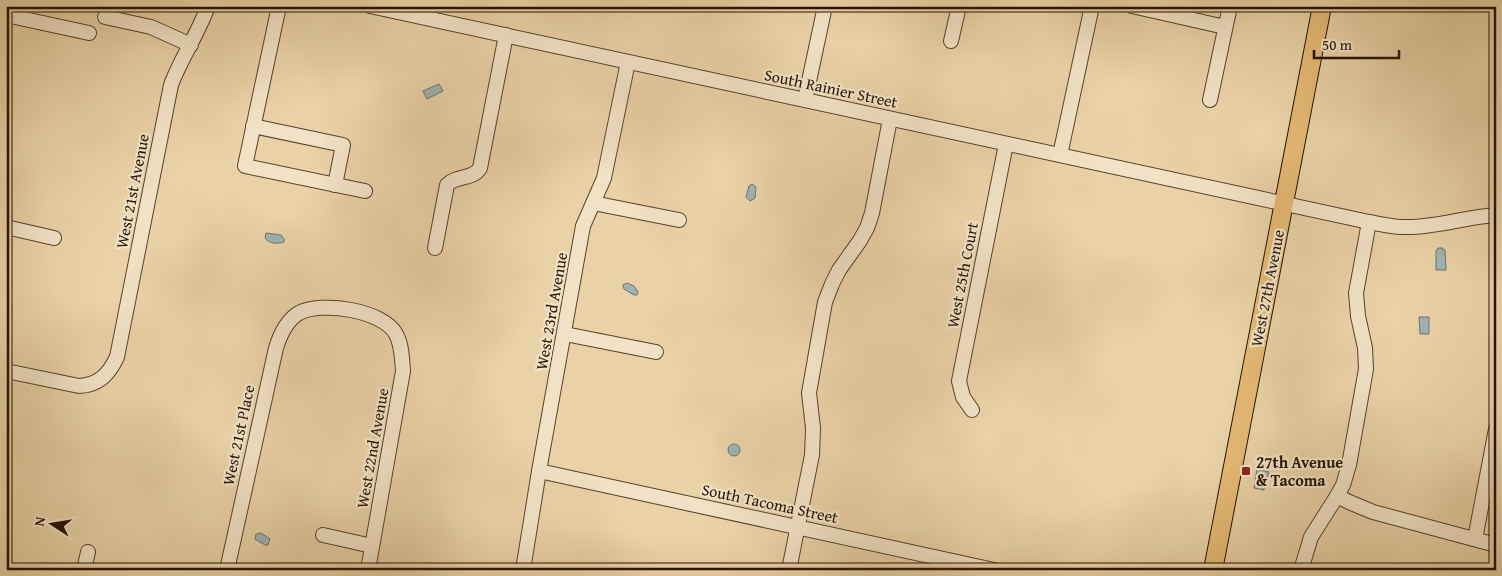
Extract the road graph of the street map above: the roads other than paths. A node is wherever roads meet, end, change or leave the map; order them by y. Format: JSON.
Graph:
{"nodes":[{"id":1,"x":208,"y":6,"type":"edge"},
{"id":2,"x":279,"y":6,"type":"edge"},
{"id":3,"x":370,"y":6,"type":"edge"},
{"id":4,"x":825,"y":6,"type":"edge"},
{"id":5,"x":959,"y":6,"type":"edge"},
{"id":6,"x":1092,"y":6,"type":"edge"},
{"id":7,"x":1132,"y":6,"type":"edge"},
{"id":8,"x":1230,"y":6,"type":"edge"},
{"id":9,"x":1322,"y":6,"type":"edge"},
{"id":10,"x":6,"y":15,"type":"edge"},
{"id":11,"x":105,"y":17,"type":"dead end"},
{"id":12,"x":1225,"y":26,"type":"junction"},
{"id":13,"x":89,"y":33,"type":"dead end"},
{"id":14,"x":506,"y":36,"type":"junction"},
{"id":15,"x":951,"y":41,"type":"dead end"},
{"id":16,"x":191,"y":45,"type":"junction"},
{"id":17,"x":628,"y":62,"type":"junction"},
{"id":18,"x":805,"y":100,"type":"junction"},
{"id":19,"x":1210,"y":100,"type":"dead end"},
{"id":20,"x":890,"y":119,"type":"junction"},
{"id":21,"x":254,"y":126,"type":"junction"},
{"id":22,"x":1006,"y":144,"type":"junction"},
{"id":23,"x":1060,"y":155,"type":"junction"},
{"id":24,"x":335,"y":185,"type":"junction"},
{"id":25,"x":366,"y":191,"type":"dead end"},
{"id":26,"x":593,"y":202,"type":"junction"},
{"id":27,"x":1284,"y":204,"type":"junction"},
{"id":28,"x":1496,"y":214,"type":"edge"},
{"id":29,"x":679,"y":220,"type":"dead end"},
{"id":30,"x":1369,"y":222,"type":"junction"},
{"id":31,"x":6,"y":227,"type":"edge"},
{"id":32,"x":54,"y":238,"type":"dead end"},
{"id":33,"x":435,"y":248,"type":"dead end"},
{"id":34,"x":298,"y":314,"type":"joint"},
{"id":35,"x":565,"y":334,"type":"junction"},
{"id":36,"x":656,"y":352,"type":"dead end"},
{"id":37,"x":6,"y":370,"type":"edge"},
{"id":38,"x":972,"y":410,"type":"dead end"},
{"id":39,"x":1496,"y":429,"type":"edge"},
{"id":40,"x":539,"y":471,"type":"junction"},
{"id":41,"x":1337,"y":496,"type":"junction"},
{"id":42,"x":797,"y":527,"type":"junction"},
{"id":43,"x":323,"y":535,"type":"dead end"},
{"id":44,"x":1474,"y":539,"type":"junction"},
{"id":45,"x":1496,"y":545,"type":"edge"},
{"id":46,"x":372,"y":546,"type":"junction"},
{"id":47,"x":88,"y":552,"type":"dead end"},
{"id":48,"x":84,"y":570,"type":"edge"},
{"id":49,"x":226,"y":570,"type":"edge"},
{"id":50,"x":368,"y":570,"type":"edge"},
{"id":51,"x":523,"y":570,"type":"edge"},
{"id":52,"x":789,"y":570,"type":"edge"},
{"id":53,"x":994,"y":570,"type":"edge"},
{"id":54,"x":1213,"y":570,"type":"edge"},
{"id":55,"x":1301,"y":570,"type":"edge"}],
"edges":[{"from":1,"to":16,"type":"street","name":"West 21st Avenue"},
{"from":2,"to":21,"type":"street"},
{"from":3,"to":14,"type":"street","name":"South Rainier Street"},
{"from":4,"to":18,"type":"street"},
{"from":5,"to":15,"type":"street"},
{"from":6,"to":23,"type":"street"},
{"from":7,"to":12,"type":"street"},
{"from":8,"to":12,"type":"street"},
{"from":9,"to":27,"type":"main road","name":"West 27th Avenue"},
{"from":10,"to":13,"type":"street"},
{"from":11,"to":16,"type":"street"},
{"from":12,"to":19,"type":"street"},
{"from":14,"to":17,"type":"street","name":"South Rainier Street"},
{"from":14,"to":33,"type":"street"},
{"from":16,"to":37,"type":"street","name":"West 21st Avenue"},
{"from":17,"to":18,"type":"street","name":"South Rainier Street"},
{"from":17,"to":26,"type":"street","name":"West 23rd Avenue"},
{"from":18,"to":20,"type":"street","name":"South Rainier Street"},
{"from":20,"to":22,"type":"street","name":"South Rainier Street"},
{"from":20,"to":42,"type":"street"},
{"from":21,"to":24,"type":"street"},
{"from":21,"to":24,"type":"street"},
{"from":22,"to":23,"type":"street","name":"South Rainier Street"},
{"from":22,"to":38,"type":"street","name":"West 25th Court"},
{"from":23,"to":27,"type":"street","name":"South Rainier Street"},
{"from":24,"to":25,"type":"street"},
{"from":26,"to":29,"type":"street"},
{"from":26,"to":35,"type":"street","name":"West 23rd Avenue"},
{"from":27,"to":30,"type":"street","name":"South Rainier Street"},
{"from":27,"to":54,"type":"main road","name":"West 27th Avenue"},
{"from":28,"to":30,"type":"street","name":"South Rainier Street"},
{"from":30,"to":41,"type":"street"},
{"from":31,"to":32,"type":"street"},
{"from":34,"to":46,"type":"street","name":"West 22nd Avenue"},
{"from":34,"to":49,"type":"street","name":"West 21st Place"},
{"from":35,"to":36,"type":"street"},
{"from":35,"to":40,"type":"street","name":"West 23rd Avenue"},
{"from":39,"to":44,"type":"street"},
{"from":40,"to":42,"type":"street","name":"South Tacoma Street"},
{"from":40,"to":51,"type":"street","name":"West 23rd Avenue"},
{"from":41,"to":44,"type":"street"},
{"from":41,"to":55,"type":"street"},
{"from":42,"to":52,"type":"street"},
{"from":42,"to":53,"type":"street","name":"South Tacoma Street"},
{"from":43,"to":46,"type":"street"},
{"from":44,"to":45,"type":"street"},
{"from":46,"to":50,"type":"street","name":"West 22nd Avenue"},
{"from":47,"to":48,"type":"street"}]}
